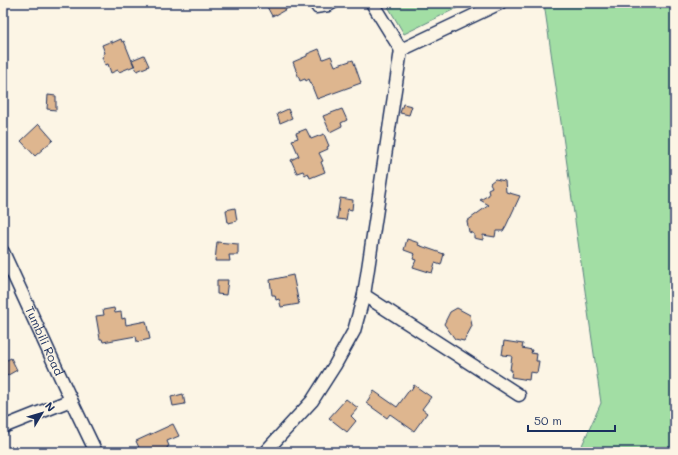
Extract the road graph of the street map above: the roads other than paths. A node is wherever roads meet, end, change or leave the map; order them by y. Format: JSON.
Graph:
{"nodes":[{"id":1,"x":311,"y":3,"type":"edge"},
{"id":2,"x":338,"y":3,"type":"edge"},
{"id":3,"x":372,"y":3,"type":"edge"},
{"id":4,"x":500,"y":3,"type":"edge"},
{"id":5,"x":401,"y":50,"type":"junction"},
{"id":6,"x":3,"y":252,"type":"edge"},
{"id":7,"x":364,"y":294,"type":"junction"},
{"id":8,"x":518,"y":395,"type":"dead end"},
{"id":9,"x":71,"y":400,"type":"junction"},
{"id":10,"x":3,"y":427,"type":"edge"},
{"id":11,"x":96,"y":452,"type":"edge"},
{"id":12,"x":265,"y":452,"type":"edge"}],
"edges":[{"from":1,"to":2,"type":"lane"},
{"from":3,"to":5,"type":"street"},
{"from":4,"to":5,"type":"street"},
{"from":5,"to":7,"type":"street"},
{"from":6,"to":9,"type":"street","name":"Tumbili Road"},
{"from":7,"to":8,"type":"street"},
{"from":7,"to":12,"type":"street"},
{"from":9,"to":10,"type":"street"},
{"from":9,"to":11,"type":"street","name":"Tumbili Road"}]}
